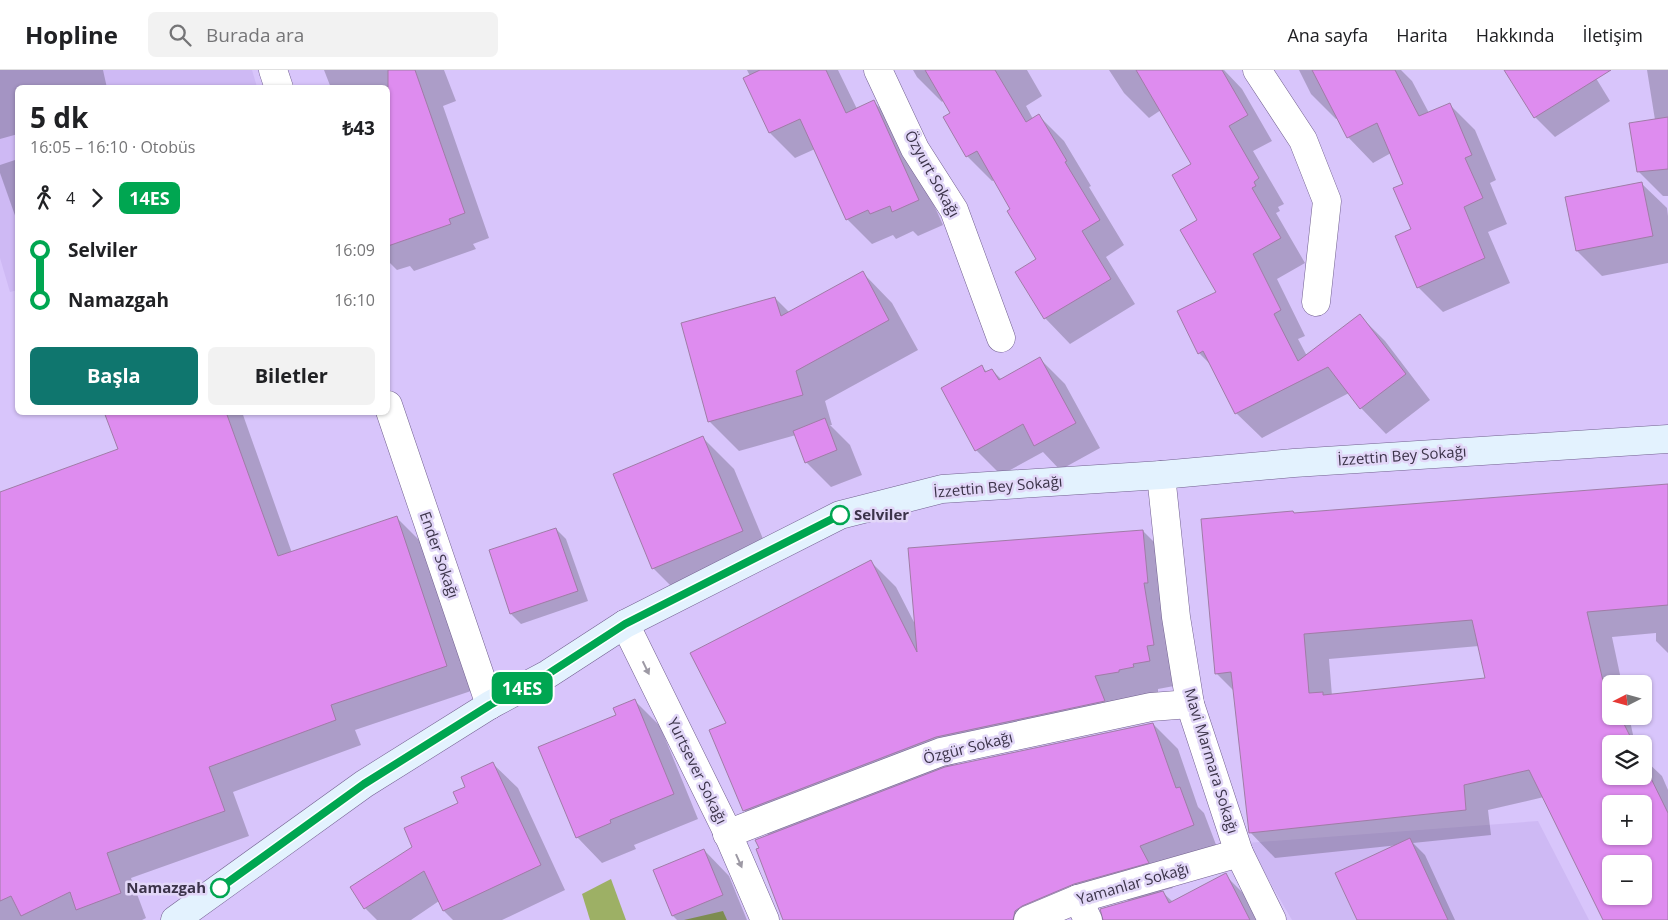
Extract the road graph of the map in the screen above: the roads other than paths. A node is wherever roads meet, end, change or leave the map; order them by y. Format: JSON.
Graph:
{"nodes":[{"id":1,"x":273,"y":70,"type":"edge"},
{"id":2,"x":878,"y":70,"type":"edge"},
{"id":3,"x":1257,"y":70,"type":"edge"},
{"id":4,"x":278,"y":85,"type":"edge"},
{"id":5,"x":1316,"y":302,"type":"dead end"},
{"id":6,"x":1000,"y":338,"type":"dead end"},
{"id":7,"x":390,"y":411,"type":"edge"},
{"id":8,"x":1668,"y":439,"type":"edge"},
{"id":9,"x":1161,"y":475,"type":"junction"},
{"id":10,"x":625,"y":624,"type":"junction"},
{"id":11,"x":1190,"y":704,"type":"junction"},
{"id":12,"x":490,"y":705,"type":"junction"},
{"id":13,"x":727,"y":834,"type":"junction"},
{"id":14,"x":1240,"y":853,"type":"junction"},
{"id":15,"x":1083,"y":909,"type":"edge"},
{"id":16,"x":175,"y":920,"type":"edge"},
{"id":17,"x":765,"y":920,"type":"edge"},
{"id":18,"x":1028,"y":920,"type":"edge"},
{"id":19,"x":1272,"y":920,"type":"edge"}],
"edges":[{"from":1,"to":4,"type":"street"},
{"from":2,"to":6,"type":"street","name":"Özyurt Sokağı"},
{"from":3,"to":5,"type":"street"},
{"from":7,"to":12,"type":"street","name":"Ender Sokağı"},
{"from":8,"to":9,"type":"street","name":"İzzettin Bey Sokağı"},
{"from":9,"to":10,"type":"street","name":"İzzettin Bey Sokağı"},
{"from":9,"to":11,"type":"street","name":"Mavi Marmara Sokağı"},
{"from":10,"to":12,"type":"street","name":"İzzettin Bey Sokağı"},
{"from":10,"to":13,"type":"street","name":"Yurtsever Sokağı","one_way":true},
{"from":11,"to":13,"type":"street","name":"Özgür Sokağı"},
{"from":11,"to":14,"type":"street","name":"Mavi Marmara Sokağı"},
{"from":12,"to":16,"type":"street","name":"İzzettin Bey Sokağı"},
{"from":13,"to":17,"type":"street","name":"Yurtsever Sokağı","one_way":true},
{"from":14,"to":15,"type":"street","name":"Yamanlar Sokağı"},
{"from":14,"to":19,"type":"street","name":"Mavi Marmara Sokağı"},
{"from":15,"to":18,"type":"street","name":"Yamanlar Sokağı"}]}
